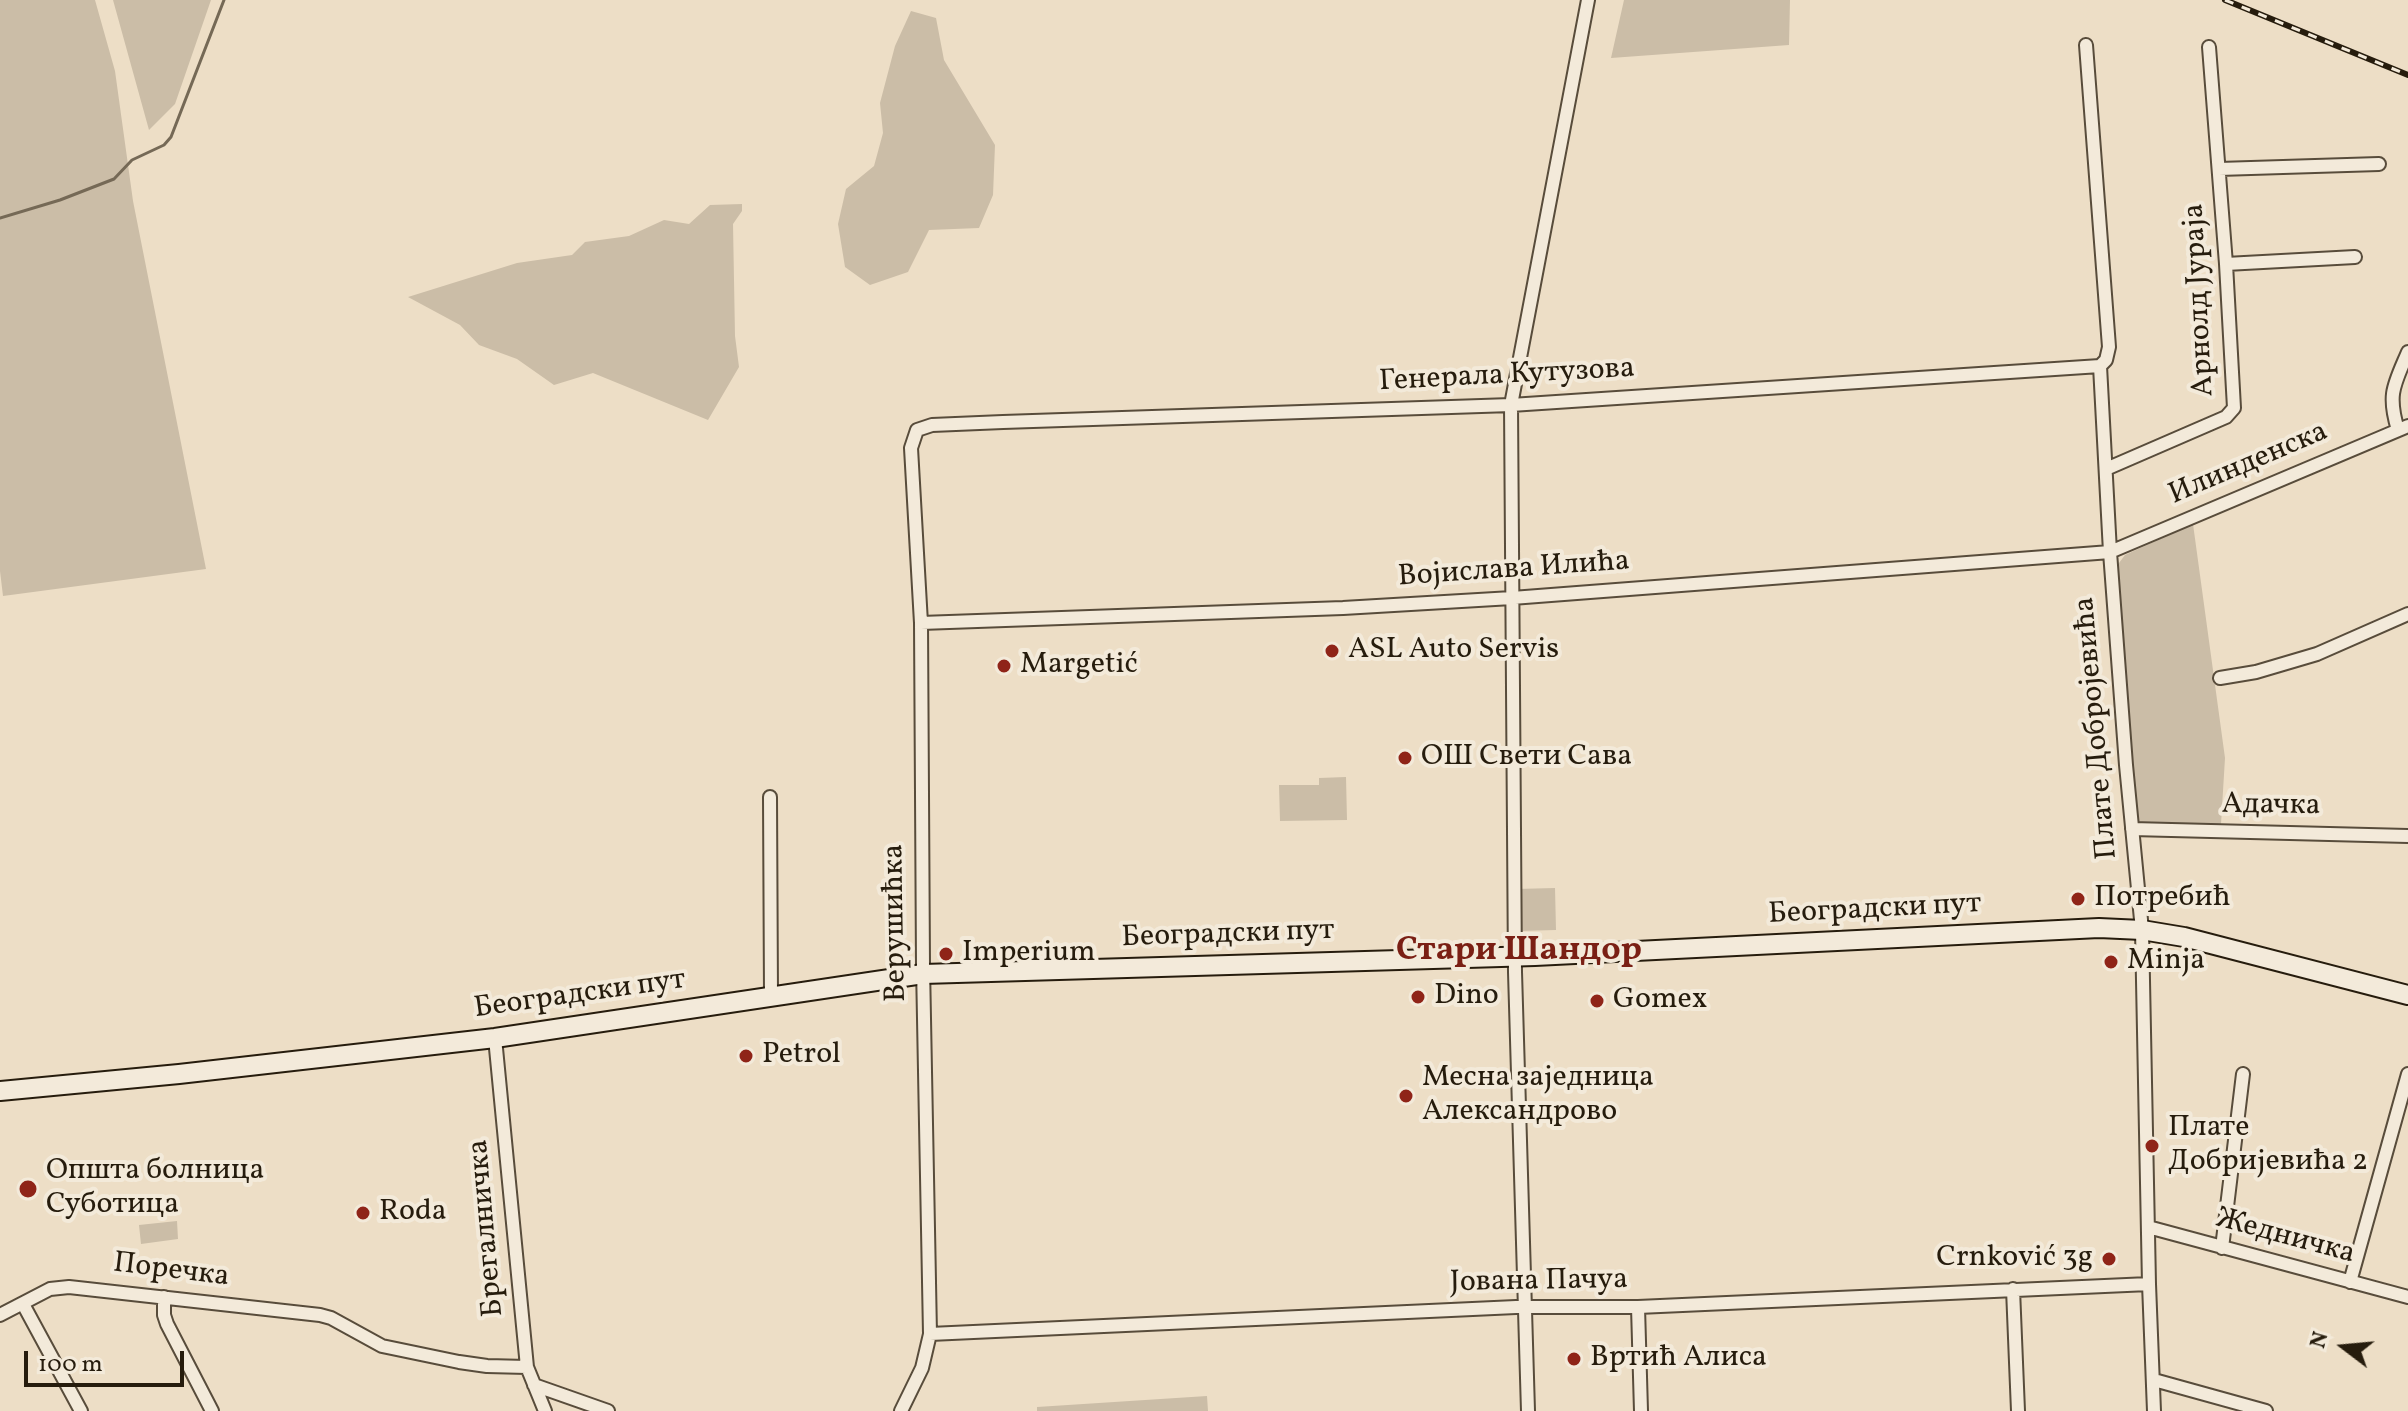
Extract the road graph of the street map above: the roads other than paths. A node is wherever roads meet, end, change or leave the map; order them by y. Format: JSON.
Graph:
{"nodes":[{"id":1,"x":1588,"y":0,"type":"edge"},
{"id":2,"x":2086,"y":45,"type":"dead end"},
{"id":3,"x":2209,"y":47,"type":"dead end"},
{"id":4,"x":2379,"y":164,"type":"dead end"},
{"id":5,"x":2219,"y":169,"type":"junction"},
{"id":6,"x":2355,"y":257,"type":"dead end"},
{"id":7,"x":2226,"y":264,"type":"junction"},
{"id":8,"x":2408,"y":352,"type":"edge"},
{"id":9,"x":2100,"y":366,"type":"junction"},
{"id":10,"x":1511,"y":405,"type":"junction"},
{"id":11,"x":2403,"y":428,"type":"edge"},
{"id":12,"x":917,"y":430,"type":"joint"},
{"id":13,"x":2106,"y":469,"type":"junction"},
{"id":14,"x":2110,"y":552,"type":"junction"},
{"id":15,"x":1512,"y":598,"type":"junction"},
{"id":16,"x":2408,"y":614,"type":"edge"},
{"id":17,"x":921,"y":623,"type":"junction"},
{"id":18,"x":2220,"y":678,"type":"dead end"},
{"id":19,"x":770,"y":797,"type":"dead end"},
{"id":20,"x":2132,"y":829,"type":"junction"},
{"id":21,"x":2408,"y":836,"type":"edge"},
{"id":22,"x":2142,"y":930,"type":"junction"},
{"id":23,"x":1515,"y":957,"type":"junction"},
{"id":24,"x":923,"y":974,"type":"junction"},
{"id":25,"x":771,"y":995,"type":"junction"},
{"id":26,"x":2408,"y":995,"type":"edge"},
{"id":27,"x":495,"y":1038,"type":"junction"},
{"id":28,"x":2243,"y":1074,"type":"dead end"},
{"id":29,"x":2408,"y":1074,"type":"edge"},
{"id":30,"x":0,"y":1091,"type":"edge"},
{"id":31,"x":2148,"y":1227,"type":"junction"},
{"id":32,"x":2222,"y":1248,"type":"junction"},
{"id":33,"x":2350,"y":1282,"type":"junction"},
{"id":34,"x":2149,"y":1284,"type":"junction"},
{"id":35,"x":2013,"y":1289,"type":"junction"},
{"id":36,"x":164,"y":1297,"type":"junction"},
{"id":37,"x":2408,"y":1297,"type":"edge"},
{"id":38,"x":23,"y":1304,"type":"junction"},
{"id":39,"x":1524,"y":1307,"type":"junction"},
{"id":40,"x":1638,"y":1307,"type":"junction"},
{"id":41,"x":0,"y":1315,"type":"edge"},
{"id":42,"x":930,"y":1334,"type":"junction"},
{"id":43,"x":527,"y":1367,"type":"junction"},
{"id":44,"x":2154,"y":1380,"type":"junction"},
{"id":45,"x":534,"y":1385,"type":"junction"},
{"id":46,"x":81,"y":1411,"type":"edge"},
{"id":47,"x":212,"y":1411,"type":"edge"},
{"id":48,"x":545,"y":1411,"type":"edge"},
{"id":49,"x":608,"y":1411,"type":"edge"},
{"id":50,"x":901,"y":1411,"type":"edge"},
{"id":51,"x":1528,"y":1411,"type":"edge"},
{"id":52,"x":1641,"y":1411,"type":"edge"},
{"id":53,"x":2018,"y":1411,"type":"edge"},
{"id":54,"x":2154,"y":1411,"type":"edge"},
{"id":55,"x":2266,"y":1411,"type":"edge"}],
"edges":[{"from":1,"to":10,"type":"street"},
{"from":2,"to":9,"type":"street","name":"Плате Добројевића"},
{"from":3,"to":5,"type":"street","name":"Арнолд Јураја"},
{"from":4,"to":5,"type":"street"},
{"from":5,"to":7,"type":"street","name":"Арнолд Јураја"},
{"from":6,"to":7,"type":"street"},
{"from":7,"to":13,"type":"street","name":"Арнолд Јураја"},
{"from":8,"to":11,"type":"street"},
{"from":9,"to":10,"type":"street","name":"Генерала Кутузова"},
{"from":9,"to":13,"type":"street","name":"Плате Добројевића"},
{"from":10,"to":12,"type":"street","name":"Генерала Кутузова"},
{"from":10,"to":15,"type":"street"},
{"from":11,"to":14,"type":"street","name":"Илинденска"},
{"from":12,"to":17,"type":"street","name":"Верушићка"},
{"from":13,"to":14,"type":"street","name":"Плате Добројевића"},
{"from":14,"to":15,"type":"street","name":"Војислава Илића"},
{"from":14,"to":20,"type":"street","name":"Плате Добројевића"},
{"from":15,"to":17,"type":"street","name":"Војислава Илића"},
{"from":15,"to":23,"type":"street"},
{"from":16,"to":18,"type":"street"},
{"from":17,"to":24,"type":"street","name":"Верушићка"},
{"from":19,"to":25,"type":"street"},
{"from":20,"to":21,"type":"street","name":"Адачка"},
{"from":20,"to":22,"type":"street","name":"Плате Добројевића"},
{"from":22,"to":23,"type":"main road","name":"Београдски пут"},
{"from":22,"to":26,"type":"main road","name":"Београдски пут"},
{"from":22,"to":31,"type":"street","name":"Плате Добројевића"},
{"from":23,"to":24,"type":"main road","name":"Београдски пут"},
{"from":23,"to":39,"type":"street"},
{"from":24,"to":25,"type":"main road","name":"Београдски пут"},
{"from":24,"to":42,"type":"street","name":"Верушићка"},
{"from":25,"to":27,"type":"main road","name":"Београдски пут"},
{"from":27,"to":30,"type":"main road","name":"Београдски пут"},
{"from":27,"to":43,"type":"street","name":"Брегалничка"},
{"from":28,"to":32,"type":"street"},
{"from":29,"to":33,"type":"street"},
{"from":31,"to":32,"type":"street","name":"Жедничка"},
{"from":31,"to":34,"type":"street","name":"Плате Добројевића"},
{"from":32,"to":33,"type":"street","name":"Жедничка"},
{"from":33,"to":37,"type":"street","name":"Жедничка"},
{"from":34,"to":35,"type":"street","name":"Јована Пачуа"},
{"from":34,"to":44,"type":"street","name":"Плате Добројевића"},
{"from":35,"to":40,"type":"street","name":"Јована Пачуа"},
{"from":35,"to":53,"type":"street"},
{"from":36,"to":38,"type":"street","name":"Поречка"},
{"from":36,"to":43,"type":"street","name":"Поречка"},
{"from":36,"to":47,"type":"street"},
{"from":38,"to":41,"type":"street","name":"Поречка"},
{"from":38,"to":46,"type":"street"},
{"from":39,"to":40,"type":"street","name":"Јована Пачуа"},
{"from":39,"to":42,"type":"street","name":"Јована Пачуа"},
{"from":39,"to":51,"type":"street"},
{"from":40,"to":52,"type":"street"},
{"from":42,"to":50,"type":"street","name":"Верушићка"},
{"from":43,"to":45,"type":"street","name":"Брегалничка"},
{"from":44,"to":54,"type":"street","name":"Плате Добројевића"},
{"from":44,"to":55,"type":"street"},
{"from":45,"to":48,"type":"street","name":"Брегалничка"},
{"from":45,"to":49,"type":"street"}]}
